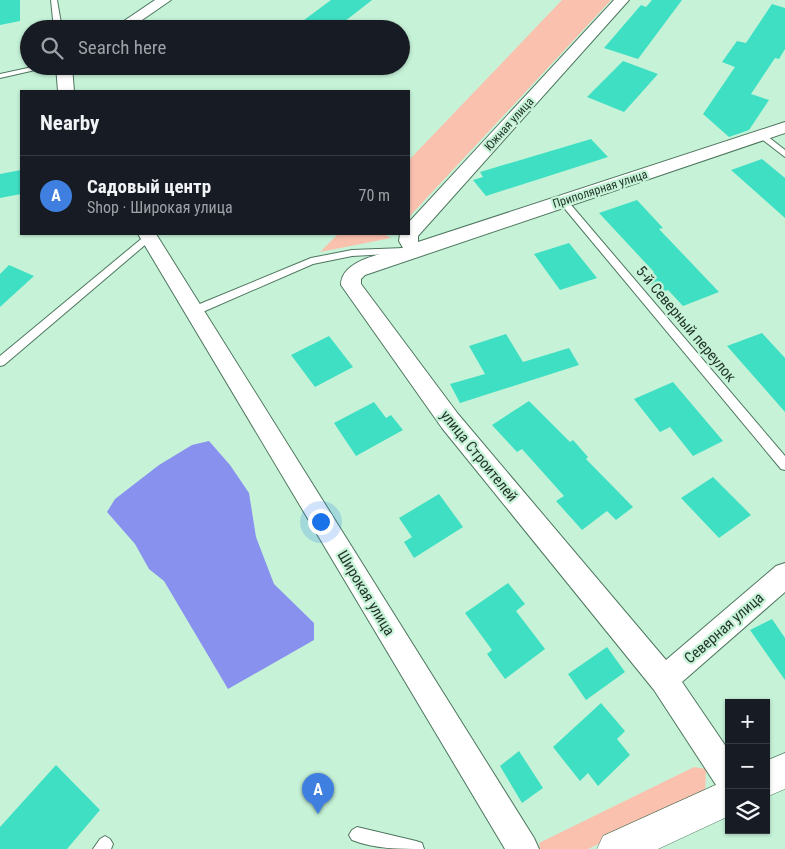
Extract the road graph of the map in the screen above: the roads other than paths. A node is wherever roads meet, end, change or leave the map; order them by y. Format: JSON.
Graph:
{"nodes":[{"id":1,"x":54,"y":0,"type":"edge"},
{"id":2,"x":164,"y":0,"type":"edge"},
{"id":3,"x":622,"y":0,"type":"edge"},
{"id":4,"x":57,"y":20,"type":"edge"},
{"id":5,"x":133,"y":20,"type":"edge"},
{"id":6,"x":20,"y":72,"type":"edge"},
{"id":7,"x":65,"y":75,"type":"edge"},
{"id":8,"x":0,"y":76,"type":"edge"},
{"id":9,"x":66,"y":90,"type":"edge"},
{"id":10,"x":785,"y":127,"type":"edge"},
{"id":11,"x":762,"y":135,"type":"junction"},
{"id":12,"x":785,"y":154,"type":"edge"},
{"id":13,"x":563,"y":201,"type":"junction"},
{"id":14,"x":410,"y":233,"type":"edge"},
{"id":15,"x":148,"y":235,"type":"edge"},
{"id":16,"x":409,"y":235,"type":"edge"},
{"id":17,"x":414,"y":250,"type":"junction"},
{"id":18,"x":194,"y":310,"type":"junction"},
{"id":19,"x":0,"y":362,"type":"edge"},
{"id":20,"x":785,"y":465,"type":"edge"},
{"id":21,"x":785,"y":575,"type":"edge"},
{"id":22,"x":664,"y":680,"type":"junction"},
{"id":23,"x":725,"y":771,"type":"edge"},
{"id":24,"x":785,"y":771,"type":"edge"},
{"id":25,"x":770,"y":777,"type":"edge"},
{"id":26,"x":725,"y":799,"type":"edge"},
{"id":27,"x":357,"y":835,"type":"dead end"},
{"id":28,"x":416,"y":849,"type":"edge"},
{"id":29,"x":523,"y":849,"type":"edge"},
{"id":30,"x":616,"y":849,"type":"edge"}],
"edges":[{"from":1,"to":4,"type":"lane"},
{"from":2,"to":5,"type":"street"},
{"from":3,"to":14,"type":"street","name":"Южная улица"},
{"from":6,"to":8,"type":"lane"},
{"from":7,"to":9,"type":"street"},
{"from":10,"to":11,"type":"street","name":"Приполярная улица"},
{"from":11,"to":12,"type":"lane"},
{"from":11,"to":13,"type":"street","name":"Приполярная улица"},
{"from":13,"to":17,"type":"street","name":"Приполярная улица"},
{"from":13,"to":20,"type":"lane","name":"5-й Северный переулок"},
{"from":15,"to":18,"type":"street","name":"Широкая улица"},
{"from":15,"to":19,"type":"lane"},
{"from":16,"to":17,"type":"street","name":"Южная улица"},
{"from":17,"to":18,"type":"lane"},
{"from":17,"to":22,"type":"street","name":"улица Строителей"},
{"from":18,"to":29,"type":"street","name":"Широкая улица"},
{"from":21,"to":22,"type":"street","name":"Северная улица"},
{"from":22,"to":23,"type":"street"},
{"from":24,"to":25,"type":"street"},
{"from":26,"to":30,"type":"street"},
{"from":27,"to":28,"type":"lane"}]}
